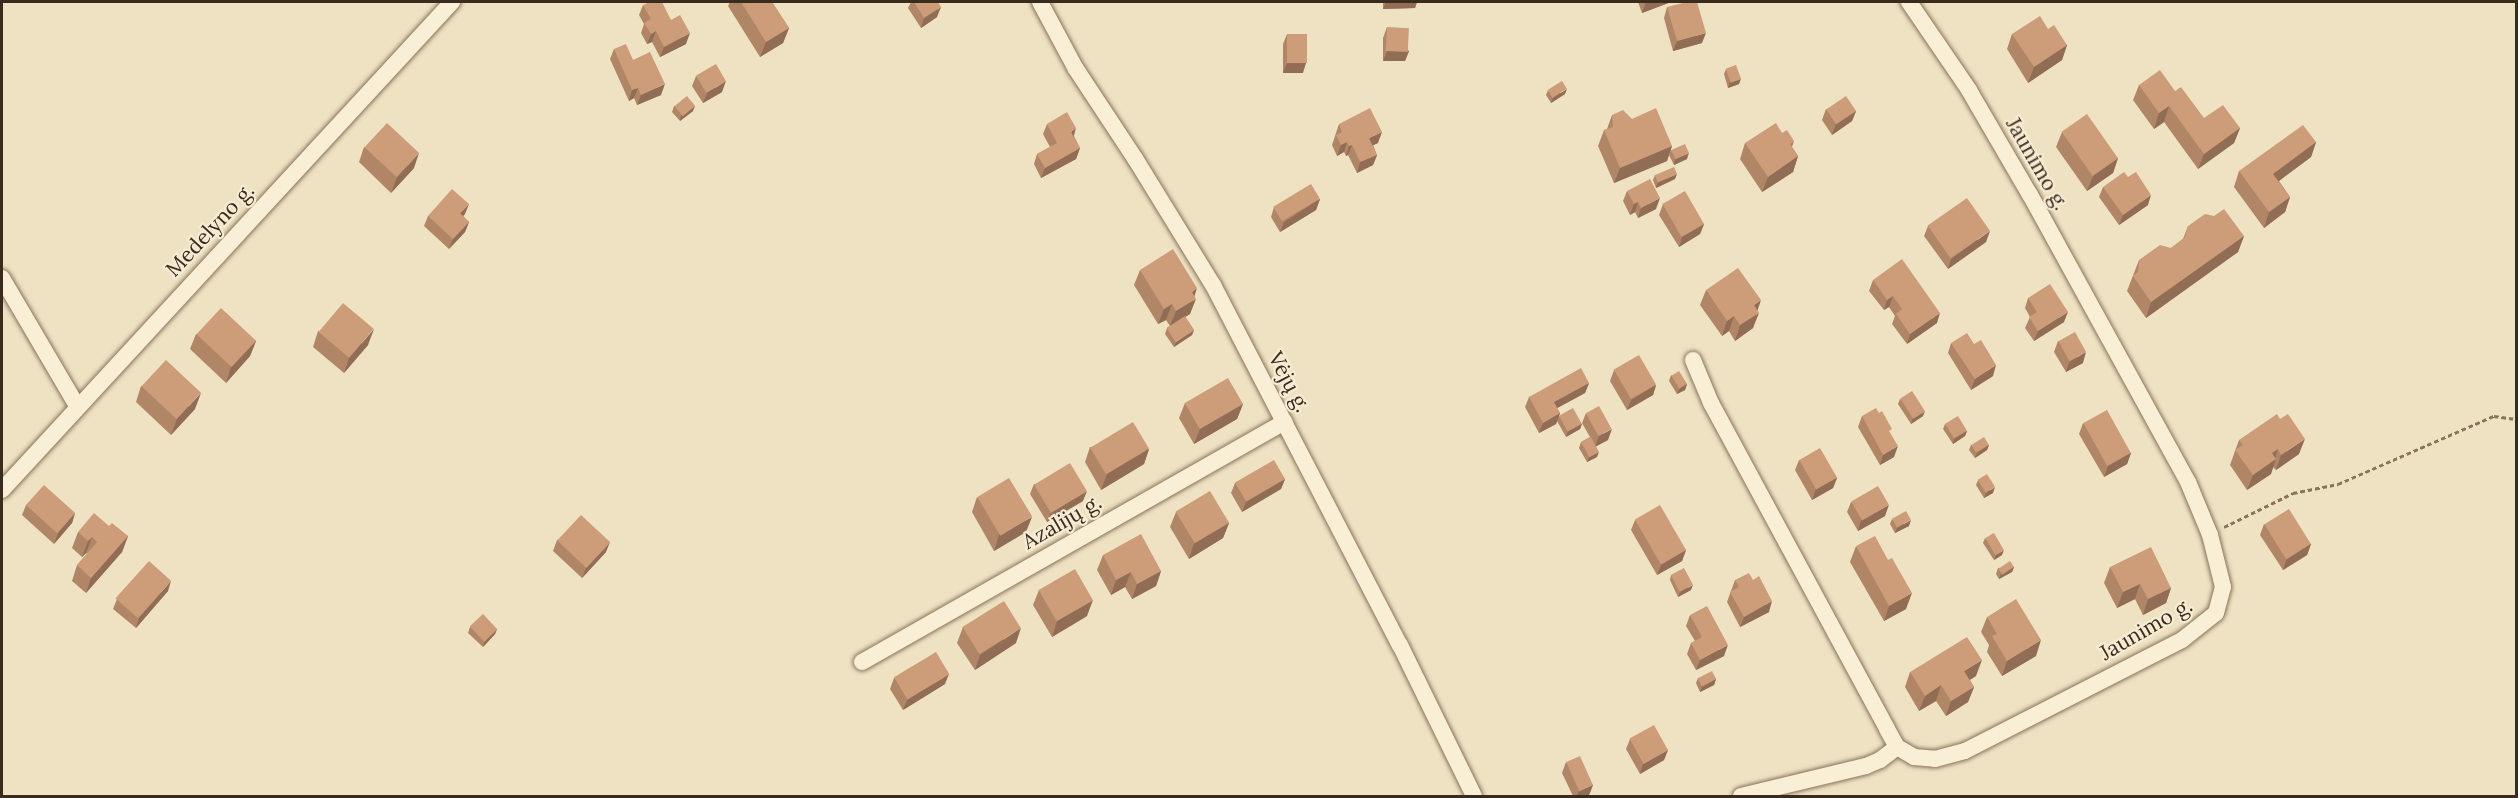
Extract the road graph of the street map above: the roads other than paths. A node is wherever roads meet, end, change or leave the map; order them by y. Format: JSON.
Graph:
{"nodes":[{"id":1,"x":452,"y":2,"type":"edge"},
{"id":2,"x":1040,"y":2,"type":"edge"},
{"id":3,"x":1909,"y":2,"type":"edge"},
{"id":4,"x":2,"y":278,"type":"edge"},
{"id":5,"x":1694,"y":360,"type":"dead end"},
{"id":6,"x":77,"y":406,"type":"junction"},
{"id":7,"x":1285,"y":422,"type":"junction"},
{"id":8,"x":2,"y":490,"type":"edge"},
{"id":9,"x":862,"y":662,"type":"dead end"},
{"id":10,"x":1897,"y":747,"type":"junction"},
{"id":11,"x":1474,"y":796,"type":"edge"},
{"id":12,"x":1741,"y":796,"type":"edge"}],
"edges":[{"from":1,"to":6,"type":"street","name":"Medelyno g."},
{"from":2,"to":7,"type":"street","name":"Vėjų g."},
{"from":3,"to":10,"type":"street","name":"Jaunimo g."},
{"from":4,"to":6,"type":"street"},
{"from":5,"to":10,"type":"street"},
{"from":6,"to":8,"type":"street","name":"Medelyno g."},
{"from":7,"to":9,"type":"street","name":"Azalijų g."},
{"from":7,"to":11,"type":"street","name":"Vėjų g."},
{"from":10,"to":12,"type":"street"}]}
